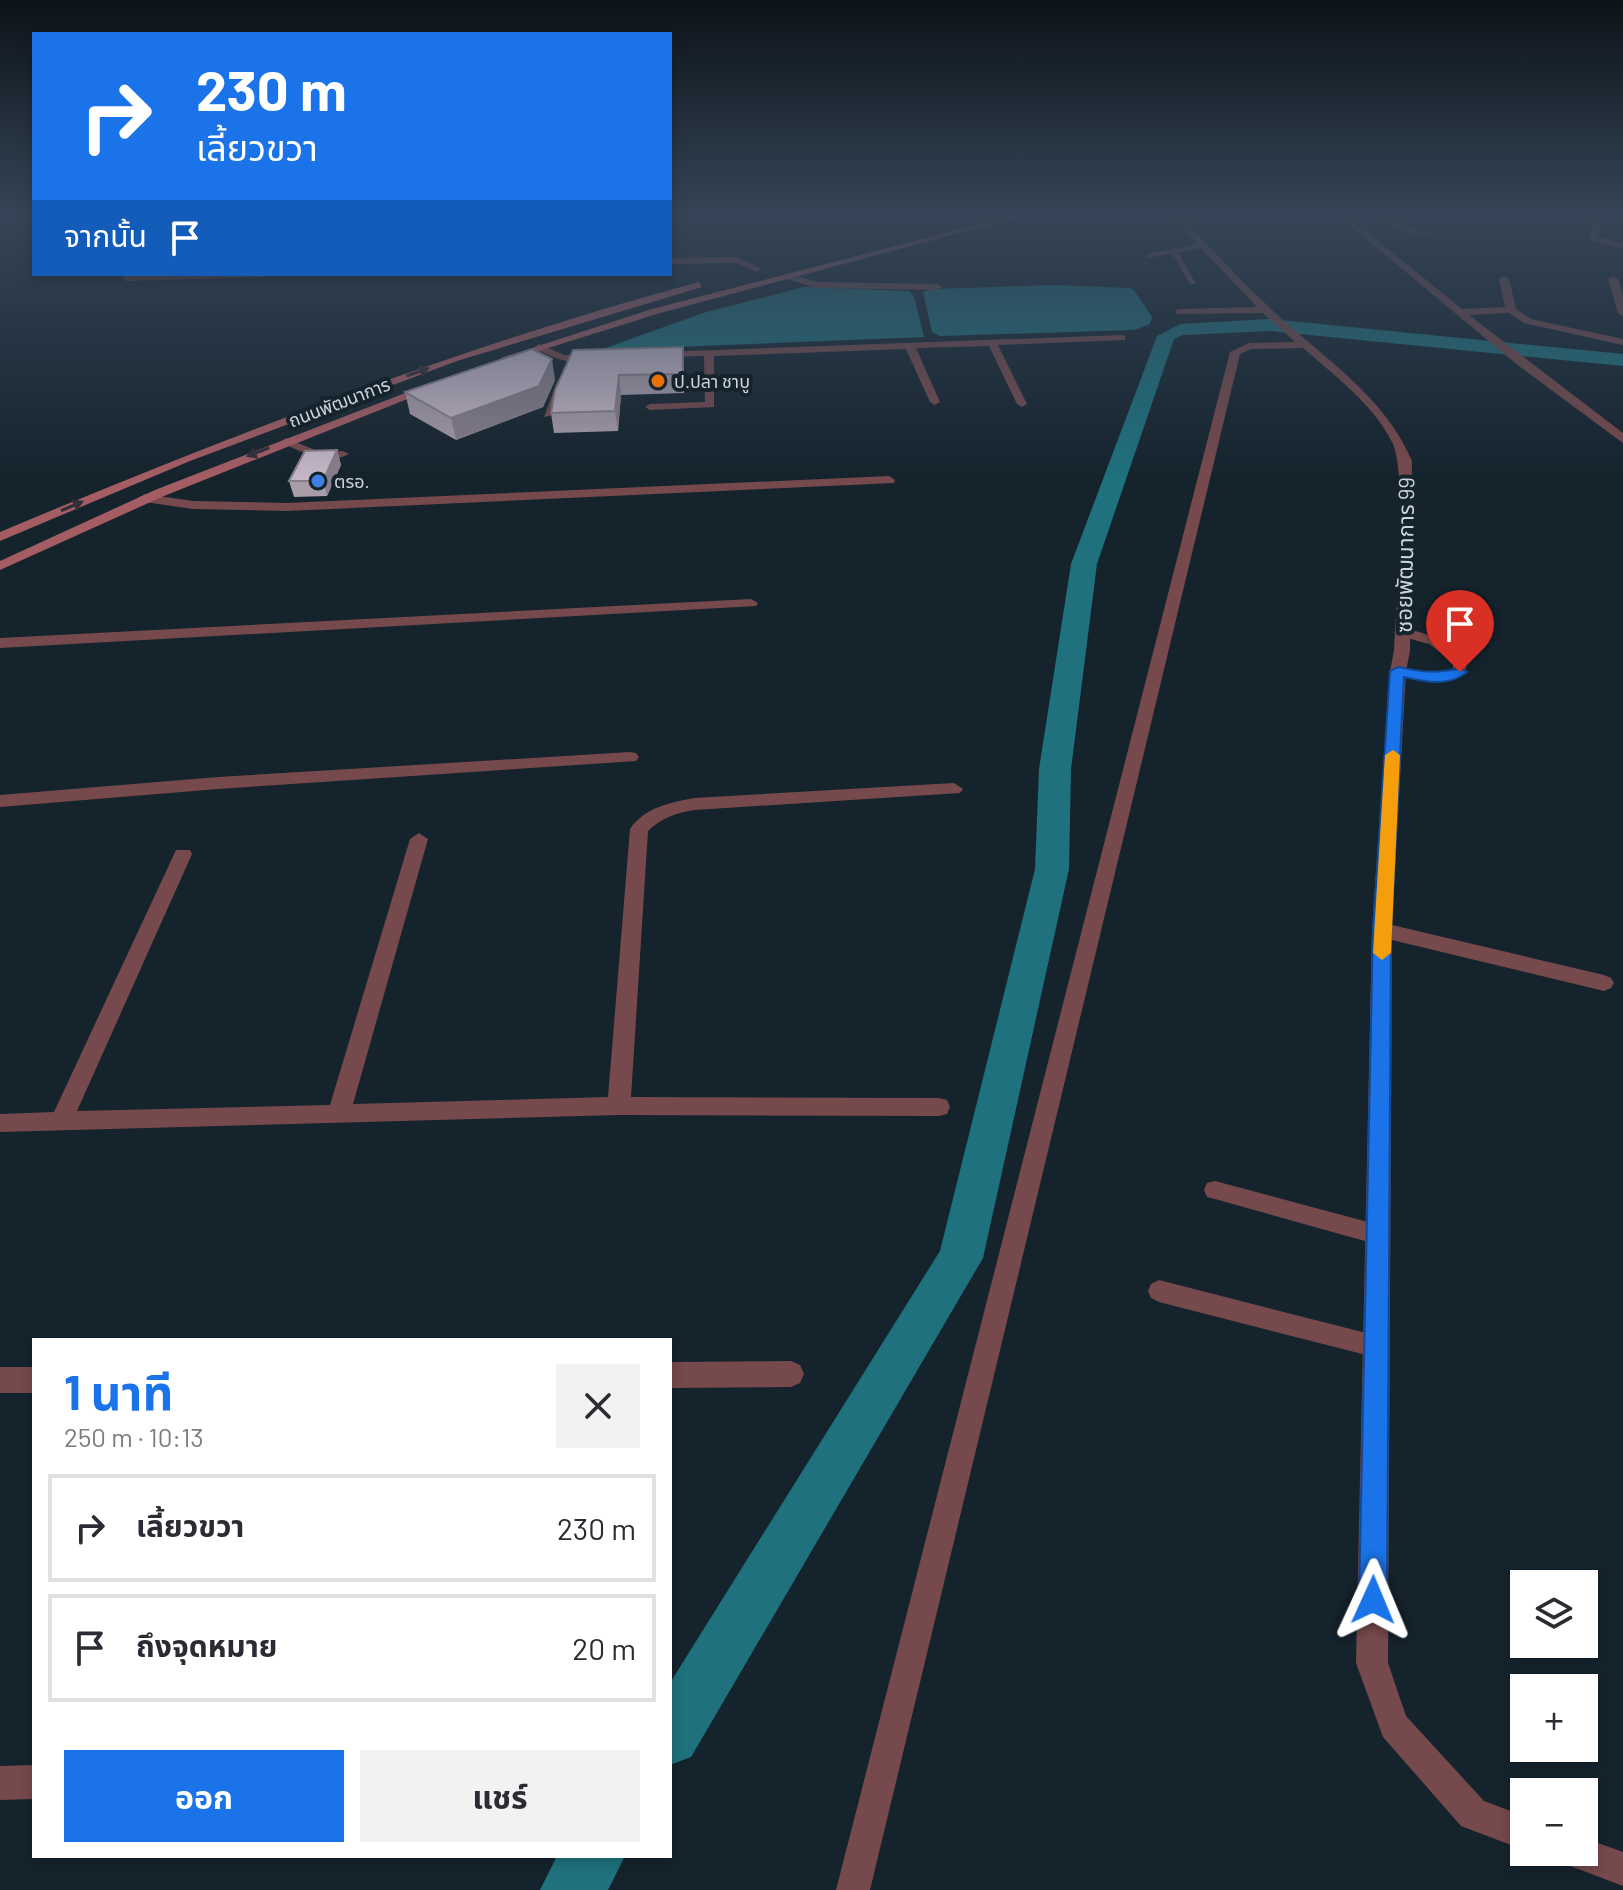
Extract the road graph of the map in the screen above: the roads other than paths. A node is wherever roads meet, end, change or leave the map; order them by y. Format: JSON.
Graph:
{"nodes":[{"id":1,"x":634,"y":302,"type":"edge"},
{"id":2,"x":695,"y":302,"type":"edge"},
{"id":3,"x":1259,"y":302,"type":"edge"},
{"id":4,"x":1449,"y":302,"type":"edge"},
{"id":5,"x":1509,"y":302,"type":"edge"},
{"id":6,"x":1266,"y":310,"type":"junction"},
{"id":7,"x":1511,"y":310,"type":"junction"},
{"id":8,"x":1180,"y":312,"type":"dead end"},
{"id":9,"x":1461,"y":312,"type":"junction"},
{"id":10,"x":1528,"y":321,"type":"junction"},
{"id":11,"x":1473,"y":322,"type":"junction"},
{"id":12,"x":1122,"y":338,"type":"dead end"},
{"id":13,"x":1623,"y":342,"type":"edge"},
{"id":14,"x":992,"y":343,"type":"junction"},
{"id":15,"x":1308,"y":345,"type":"junction"},
{"id":16,"x":910,"y":346,"type":"junction"},
{"id":17,"x":539,"y":347,"type":"junction"},
{"id":18,"x":709,"y":353,"type":"junction"},
{"id":19,"x":650,"y":356,"type":"edge"},
{"id":20,"x":605,"y":357,"type":"edge"},
{"id":21,"x":572,"y":358,"type":"junction"},
{"id":22,"x":499,"y":361,"type":"edge"},
{"id":23,"x":444,"y":381,"type":"edge"},
{"id":24,"x":935,"y":402,"type":"dead end"},
{"id":25,"x":1022,"y":404,"type":"dead end"},
{"id":26,"x":650,"y":407,"type":"dead end"},
{"id":27,"x":548,"y":415,"type":"edge"},
{"id":28,"x":1623,"y":439,"type":"edge"},
{"id":29,"x":286,"y":441,"type":"junction"},
{"id":30,"x":343,"y":454,"type":"dead end"},
{"id":31,"x":889,"y":480,"type":"dead end"},
{"id":32,"x":145,"y":498,"type":"junction"},
{"id":33,"x":2,"y":535,"type":"edge"},
{"id":34,"x":0,"y":566,"type":"edge"},
{"id":35,"x":751,"y":603,"type":"dead end"},
{"id":36,"x":1401,"y":632,"type":"junction"},
{"id":37,"x":0,"y":643,"type":"edge"},
{"id":38,"x":1398,"y":671,"type":"junction"},
{"id":39,"x":630,"y":757,"type":"dead end"},
{"id":40,"x":954,"y":789,"type":"dead end"},
{"id":41,"x":0,"y":801,"type":"edge"},
{"id":42,"x":419,"y":839,"type":"dead end"},
{"id":43,"x":183,"y":854,"type":"dead end"},
{"id":44,"x":1382,"y":930,"type":"junction"},
{"id":45,"x":1604,"y":983,"type":"dead end"},
{"id":46,"x":619,"y":1106,"type":"junction"},
{"id":47,"x":939,"y":1107,"type":"dead end"},
{"id":48,"x":339,"y":1113,"type":"junction"},
{"id":49,"x":62,"y":1120,"type":"junction"},
{"id":50,"x":0,"y":1123,"type":"edge"},
{"id":51,"x":1215,"y":1190,"type":"dead end"},
{"id":52,"x":1379,"y":1235,"type":"junction"},
{"id":53,"x":1159,"y":1291,"type":"dead end"},
{"id":54,"x":1378,"y":1347,"type":"junction"},
{"id":55,"x":791,"y":1374,"type":"dead end"},
{"id":56,"x":672,"y":1375,"type":"edge"},
{"id":57,"x":0,"y":1380,"type":"edge"},
{"id":58,"x":32,"y":1380,"type":"edge"},
{"id":59,"x":32,"y":1782,"type":"edge"},
{"id":60,"x":0,"y":1783,"type":"edge"},
{"id":61,"x":1510,"y":1828,"type":"edge"},
{"id":62,"x":1598,"y":1860,"type":"edge"},
{"id":63,"x":1623,"y":1869,"type":"edge"},
{"id":64,"x":853,"y":1890,"type":"edge"}],
"edges":[{"from":33,"to":1,"type":"main road","name":"ถนนพัฒนาการ","one_way":true},
{"from":2,"to":17,"type":"main road"},
{"from":3,"to":6,"type":"street","name":"ซอยพัฒนาการ 99"},
{"from":4,"to":9,"type":"street"},
{"from":5,"to":7,"type":"street"},
{"from":6,"to":8,"type":"street"},
{"from":6,"to":15,"type":"street","name":"ซอยพัฒนาการ 99"},
{"from":7,"to":9,"type":"street"},
{"from":7,"to":10,"type":"street"},
{"from":9,"to":11,"type":"street"},
{"from":10,"to":11,"type":"street"},
{"from":10,"to":13,"type":"street"},
{"from":11,"to":28,"type":"street"},
{"from":12,"to":14,"type":"lane"},
{"from":14,"to":16,"type":"lane"},
{"from":14,"to":25,"type":"lane"},
{"from":15,"to":36,"type":"street","name":"ซอยพัฒนาการ 99"},
{"from":15,"to":64,"type":"street"},
{"from":16,"to":18,"type":"lane"},
{"from":16,"to":24,"type":"lane"},
{"from":17,"to":21,"type":"lane"},
{"from":17,"to":22,"type":"main road"},
{"from":18,"to":19,"type":"lane"},
{"from":18,"to":26,"type":"lane"},
{"from":20,"to":21,"type":"lane"},
{"from":21,"to":27,"type":"lane"},
{"from":23,"to":29,"type":"main road","name":"ถนนพัฒนาการ"},
{"from":29,"to":30,"type":"lane"},
{"from":29,"to":32,"type":"main road","name":"ถนนพัฒนาการ","one_way":true},
{"from":31,"to":32,"type":"street"},
{"from":32,"to":34,"type":"main road","name":"ถนนพัฒนาการ"},
{"from":35,"to":37,"type":"street"},
{"from":36,"to":38,"type":"street","name":"ซอยพัฒนาการ 99"},
{"from":36,"to":38,"type":"lane"},
{"from":38,"to":44,"type":"street","name":"ซอยพัฒนาการ 99"},
{"from":39,"to":41,"type":"street"},
{"from":40,"to":46,"type":"street"},
{"from":42,"to":48,"type":"street"},
{"from":43,"to":49,"type":"street"},
{"from":44,"to":45,"type":"street"},
{"from":44,"to":52,"type":"street","name":"ซอยพัฒนาการ 99"},
{"from":46,"to":47,"type":"street"},
{"from":46,"to":48,"type":"street"},
{"from":48,"to":49,"type":"street"},
{"from":49,"to":50,"type":"street"},
{"from":51,"to":52,"type":"lane"},
{"from":52,"to":54,"type":"street","name":"ซอยพัฒนาการ 99"},
{"from":53,"to":54,"type":"lane"},
{"from":54,"to":61,"type":"street","name":"ซอยพัฒนาการ 99"},
{"from":55,"to":56,"type":"street"},
{"from":57,"to":58,"type":"street"},
{"from":59,"to":60,"type":"street"},
{"from":62,"to":63,"type":"street"}]}
